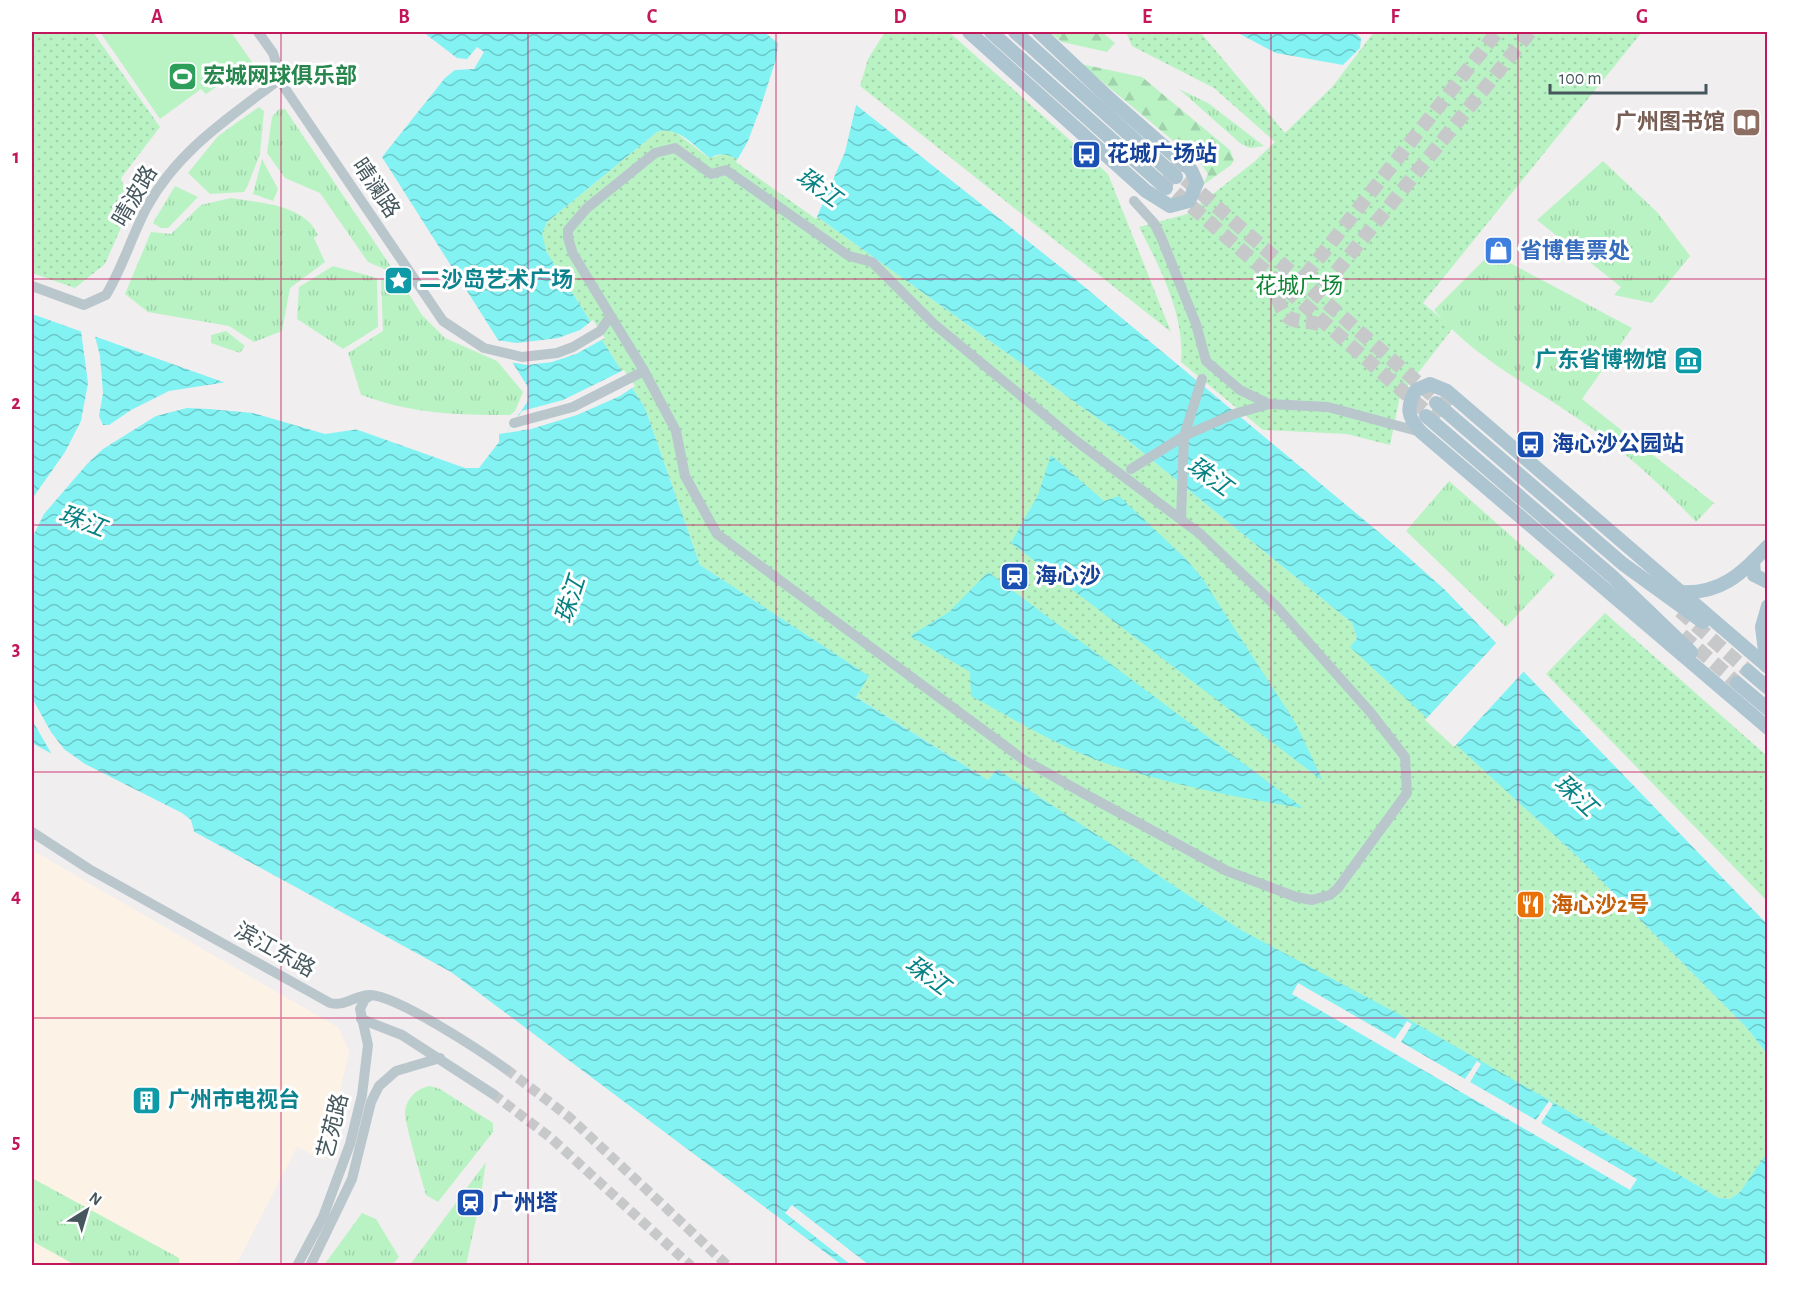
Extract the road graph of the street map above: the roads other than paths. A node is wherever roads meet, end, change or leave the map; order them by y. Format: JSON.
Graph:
{"nodes":[{"id":1,"x":258,"y":32,"type":"edge"},
{"id":2,"x":969,"y":32,"type":"edge"},
{"id":3,"x":991,"y":32,"type":"edge"},
{"id":4,"x":1015,"y":32,"type":"edge"},
{"id":5,"x":1039,"y":32,"type":"edge"},
{"id":6,"x":280,"y":79,"type":"junction"},
{"id":7,"x":1176,"y":177,"type":"tunnel mouth"},
{"id":8,"x":1166,"y":188,"type":"tunnel mouth"},
{"id":9,"x":1134,"y":201,"type":"dead end"},
{"id":10,"x":32,"y":286,"type":"edge"},
{"id":11,"x":607,"y":321,"type":"junction"},
{"id":12,"x":1206,"y":362,"type":"junction"},
{"id":13,"x":644,"y":371,"type":"junction"},
{"id":14,"x":1436,"y":403,"type":"tunnel mouth"},
{"id":15,"x":1269,"y":404,"type":"junction"},
{"id":16,"x":1426,"y":416,"type":"tunnel mouth"},
{"id":17,"x":514,"y":423,"type":"dead end"},
{"id":18,"x":1420,"y":432,"type":"junction"},
{"id":19,"x":1184,"y":436,"type":"junction"},
{"id":20,"x":1127,"y":472,"type":"junction"},
{"id":21,"x":1182,"y":513,"type":"junction"},
{"id":22,"x":1767,"y":546,"type":"edge"},
{"id":23,"x":1754,"y":561,"type":"junction"},
{"id":24,"x":1767,"y":582,"type":"edge"},
{"id":25,"x":1656,"y":590,"type":"junction"},
{"id":26,"x":1678,"y":592,"type":"junction"},
{"id":27,"x":1767,"y":606,"type":"edge"},
{"id":28,"x":1734,"y":639,"type":"junction"},
{"id":29,"x":1767,"y":666,"type":"edge"},
{"id":30,"x":1748,"y":671,"type":"tunnel mouth"},
{"id":31,"x":1732,"y":688,"type":"junction"},
{"id":32,"x":1767,"y":688,"type":"edge"},
{"id":33,"x":1767,"y":709,"type":"edge"},
{"id":34,"x":1767,"y":728,"type":"edge"},
{"id":35,"x":32,"y":832,"type":"edge"},
{"id":36,"x":373,"y":996,"type":"junction"},
{"id":37,"x":361,"y":1019,"type":"junction"},
{"id":38,"x":440,"y":1058,"type":"junction"},
{"id":39,"x":506,"y":1069,"type":"tunnel mouth"},
{"id":40,"x":493,"y":1094,"type":"tunnel mouth"},
{"id":41,"x":297,"y":1266,"type":"edge"},
{"id":42,"x":310,"y":1266,"type":"edge"}],
"edges":[{"from":1,"to":6,"type":"street","name":"晴澜路"},
{"from":2,"to":5,"type":"main road"},
{"from":3,"to":8,"type":"main road"},
{"from":4,"to":7,"type":"main road"},
{"from":6,"to":10,"type":"street","name":"晴波路"},
{"from":6,"to":11,"type":"street","name":"晴澜路"},
{"from":9,"to":12,"type":"street"},
{"from":11,"to":13,"type":"street"},
{"from":11,"to":20,"type":"street"},
{"from":12,"to":15,"type":"street"},
{"from":12,"to":19,"type":"street","bridge":true},
{"from":13,"to":17,"type":"street"},
{"from":13,"to":21,"type":"street"},
{"from":14,"to":25,"type":"main road"},
{"from":15,"to":18,"type":"street"},
{"from":15,"to":19,"type":"street"},
{"from":16,"to":31,"type":"main road"},
{"from":18,"to":26,"type":"main road"},
{"from":18,"to":31,"type":"main road"},
{"from":19,"to":20,"type":"street","bridge":true},
{"from":19,"to":21,"type":"street"},
{"from":20,"to":21,"type":"street"},
{"from":22,"to":23,"type":"main road"},
{"from":23,"to":24,"type":"main road"},
{"from":23,"to":26,"type":"main road"},
{"from":25,"to":26,"type":"main road"},
{"from":25,"to":28,"type":"main road"},
{"from":26,"to":28,"type":"main road"},
{"from":27,"to":29,"type":"main road"},
{"from":28,"to":29,"type":"main road"},
{"from":30,"to":32,"type":"main road"},
{"from":31,"to":33,"type":"main road"},
{"from":31,"to":34,"type":"main road"},
{"from":35,"to":36,"type":"street","name":"滨江东路"},
{"from":36,"to":37,"type":"street"},
{"from":36,"to":39,"type":"street"},
{"from":37,"to":38,"type":"street"},
{"from":37,"to":41,"type":"street","name":"艺苑路"},
{"from":38,"to":40,"type":"street"},
{"from":38,"to":42,"type":"street","name":"艺苑路"}]}
